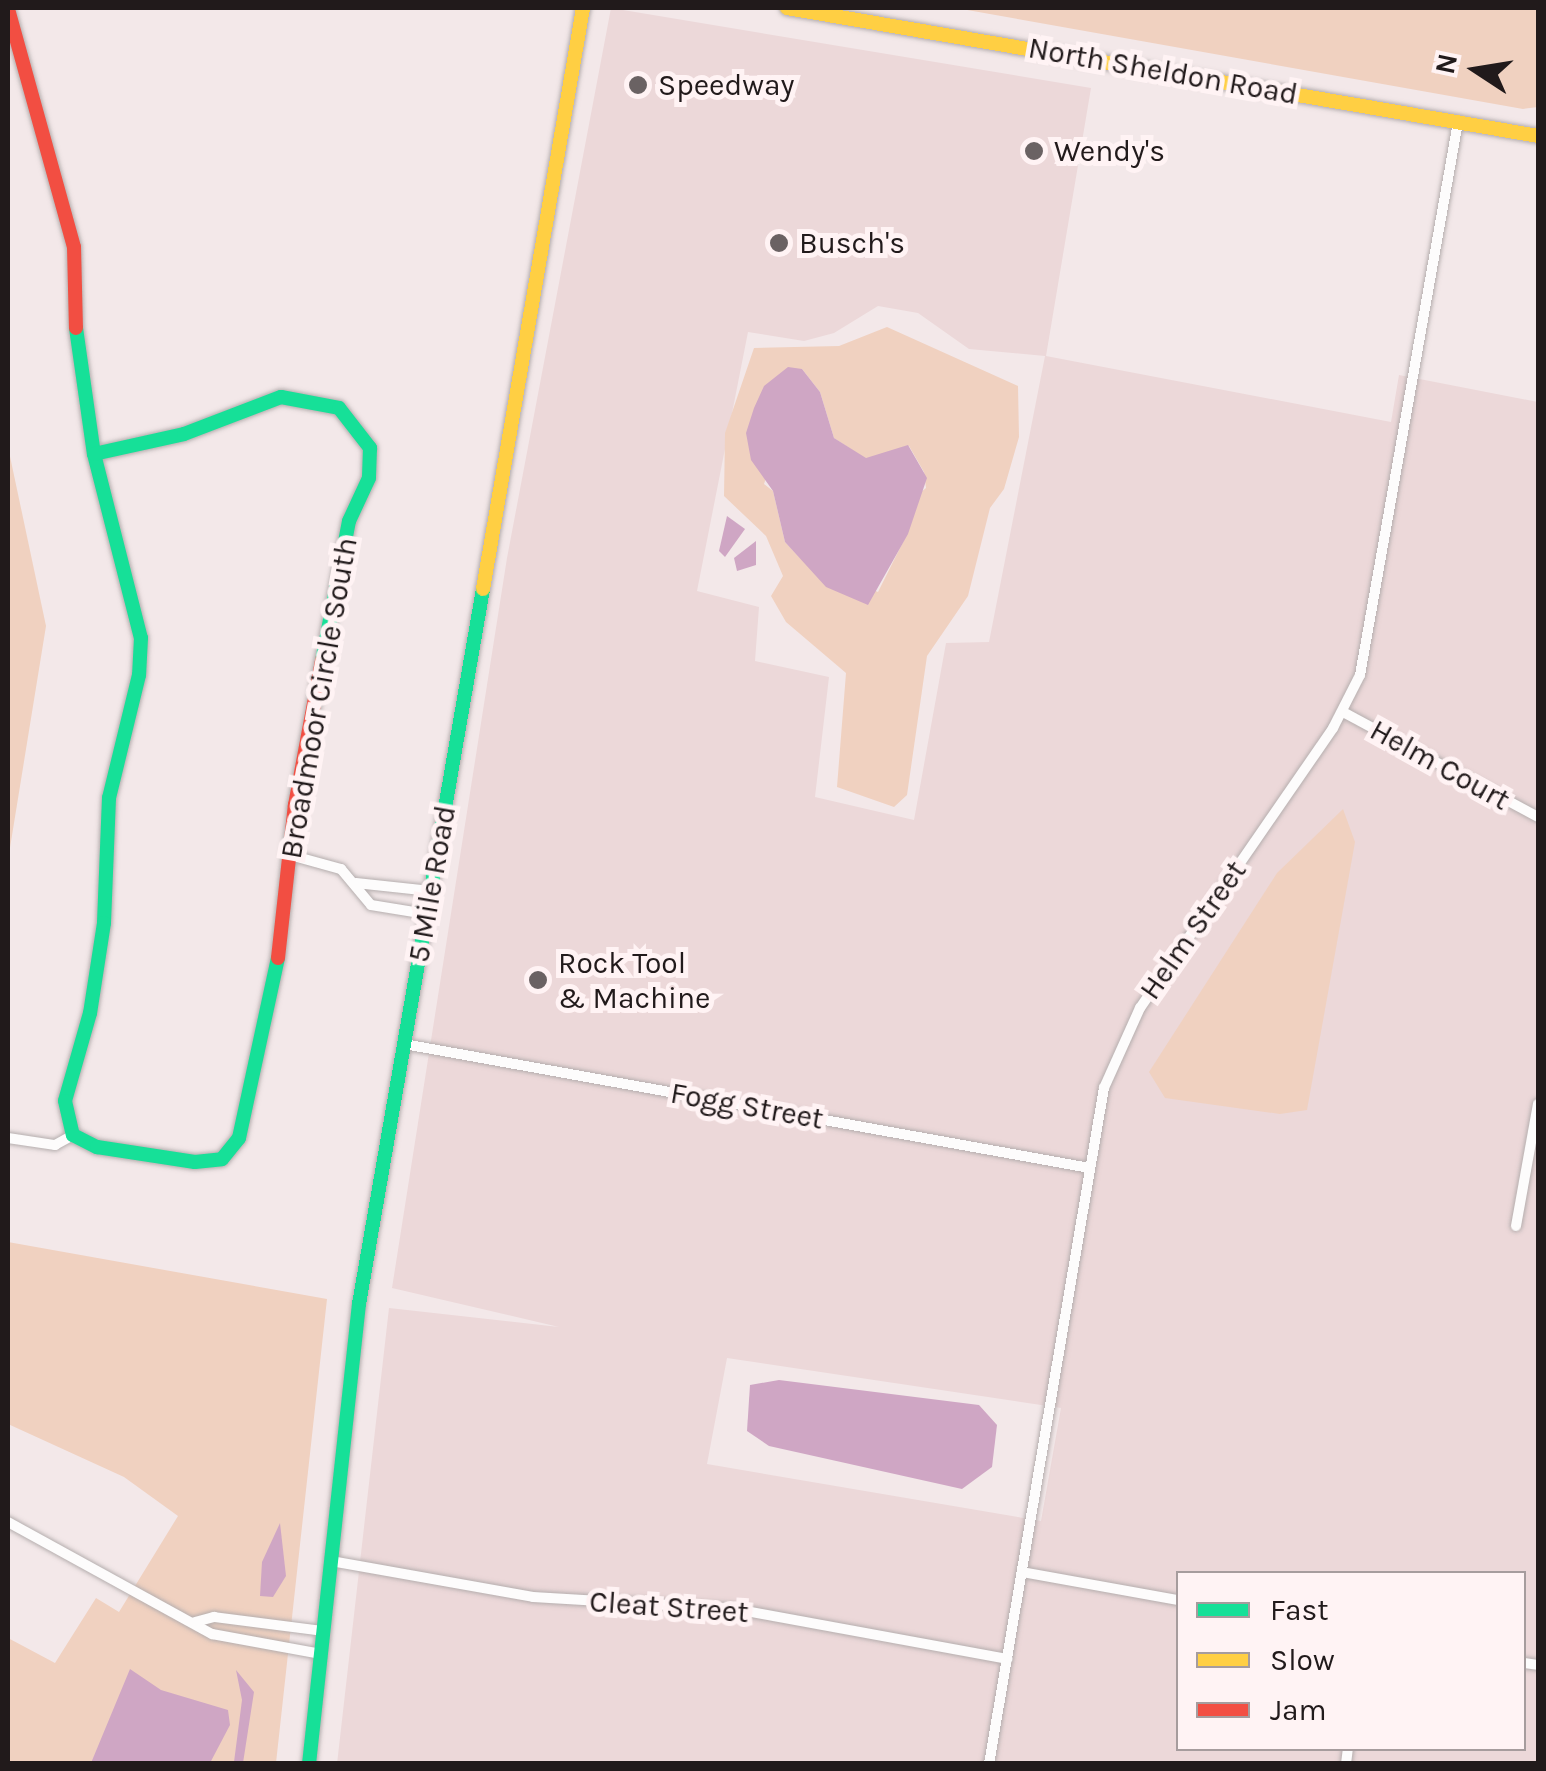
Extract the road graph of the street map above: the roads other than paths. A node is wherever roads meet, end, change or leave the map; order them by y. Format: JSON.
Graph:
{"nodes":[{"id":1,"x":583,"y":8,"type":"edge"},
{"id":2,"x":787,"y":8,"type":"edge"},
{"id":3,"x":8,"y":9,"type":"edge"},
{"id":4,"x":1458,"y":122,"type":"junction"},
{"id":5,"x":1538,"y":136,"type":"edge"},
{"id":6,"x":94,"y":454,"type":"junction"},
{"id":7,"x":1343,"y":712,"type":"junction"},
{"id":8,"x":1538,"y":817,"type":"edge"},
{"id":9,"x":290,"y":856,"type":"junction"},
{"id":10,"x":356,"y":883,"type":"junction"},
{"id":11,"x":430,"y":891,"type":"junction"},
{"id":12,"x":426,"y":914,"type":"junction"},
{"id":13,"x":404,"y":1044,"type":"junction"},
{"id":14,"x":1538,"y":1104,"type":"edge"},
{"id":15,"x":73,"y":1135,"type":"junction"},
{"id":16,"x":8,"y":1138,"type":"edge"},
{"id":17,"x":1090,"y":1168,"type":"junction"},
{"id":18,"x":1516,"y":1226,"type":"dead end"},
{"id":19,"x":8,"y":1522,"type":"edge"},
{"id":20,"x":331,"y":1561,"type":"junction"},
{"id":21,"x":1022,"y":1572,"type":"junction"},
{"id":22,"x":1176,"y":1600,"type":"edge"},
{"id":23,"x":195,"y":1622,"type":"junction"},
{"id":24,"x":324,"y":1631,"type":"junction"},
{"id":25,"x":321,"y":1654,"type":"junction"},
{"id":26,"x":1007,"y":1658,"type":"junction"},
{"id":27,"x":308,"y":1764,"type":"edge"},
{"id":28,"x":989,"y":1764,"type":"edge"}],
"edges":[{"from":1,"to":11,"type":"street","name":"5 Mile Road"},
{"from":2,"to":4,"type":"street","name":"North Sheldon Road"},
{"from":3,"to":6,"type":"street"},
{"from":4,"to":5,"type":"street","name":"North Sheldon Road"},
{"from":4,"to":7,"type":"street","name":"Helm Street"},
{"from":6,"to":9,"type":"street","name":"Broadmoor Circle South"},
{"from":6,"to":15,"type":"street"},
{"from":7,"to":8,"type":"street","name":"Helm Court"},
{"from":7,"to":17,"type":"street","name":"Helm Street"},
{"from":9,"to":10,"type":"street"},
{"from":9,"to":15,"type":"street","name":"Broadmoor Circle South"},
{"from":10,"to":11,"type":"street"},
{"from":10,"to":12,"type":"street"},
{"from":11,"to":12,"type":"street","name":"5 Mile Road"},
{"from":12,"to":13,"type":"street","name":"5 Mile Road"},
{"from":13,"to":17,"type":"street","name":"Fogg Street"},
{"from":13,"to":20,"type":"street","name":"5 Mile Road"},
{"from":14,"to":18,"type":"street"},
{"from":15,"to":16,"type":"street"},
{"from":17,"to":21,"type":"street","name":"Helm Street"},
{"from":19,"to":23,"type":"street"},
{"from":20,"to":24,"type":"street","name":"5 Mile Road"},
{"from":20,"to":26,"type":"street","name":"Cleat Street"},
{"from":21,"to":22,"type":"street"},
{"from":21,"to":26,"type":"street","name":"Helm Street"},
{"from":23,"to":24,"type":"street"},
{"from":23,"to":25,"type":"street"},
{"from":24,"to":25,"type":"street","name":"5 Mile Road"},
{"from":25,"to":27,"type":"street","name":"5 Mile Road"},
{"from":26,"to":28,"type":"street","name":"Helm Street"}]}
